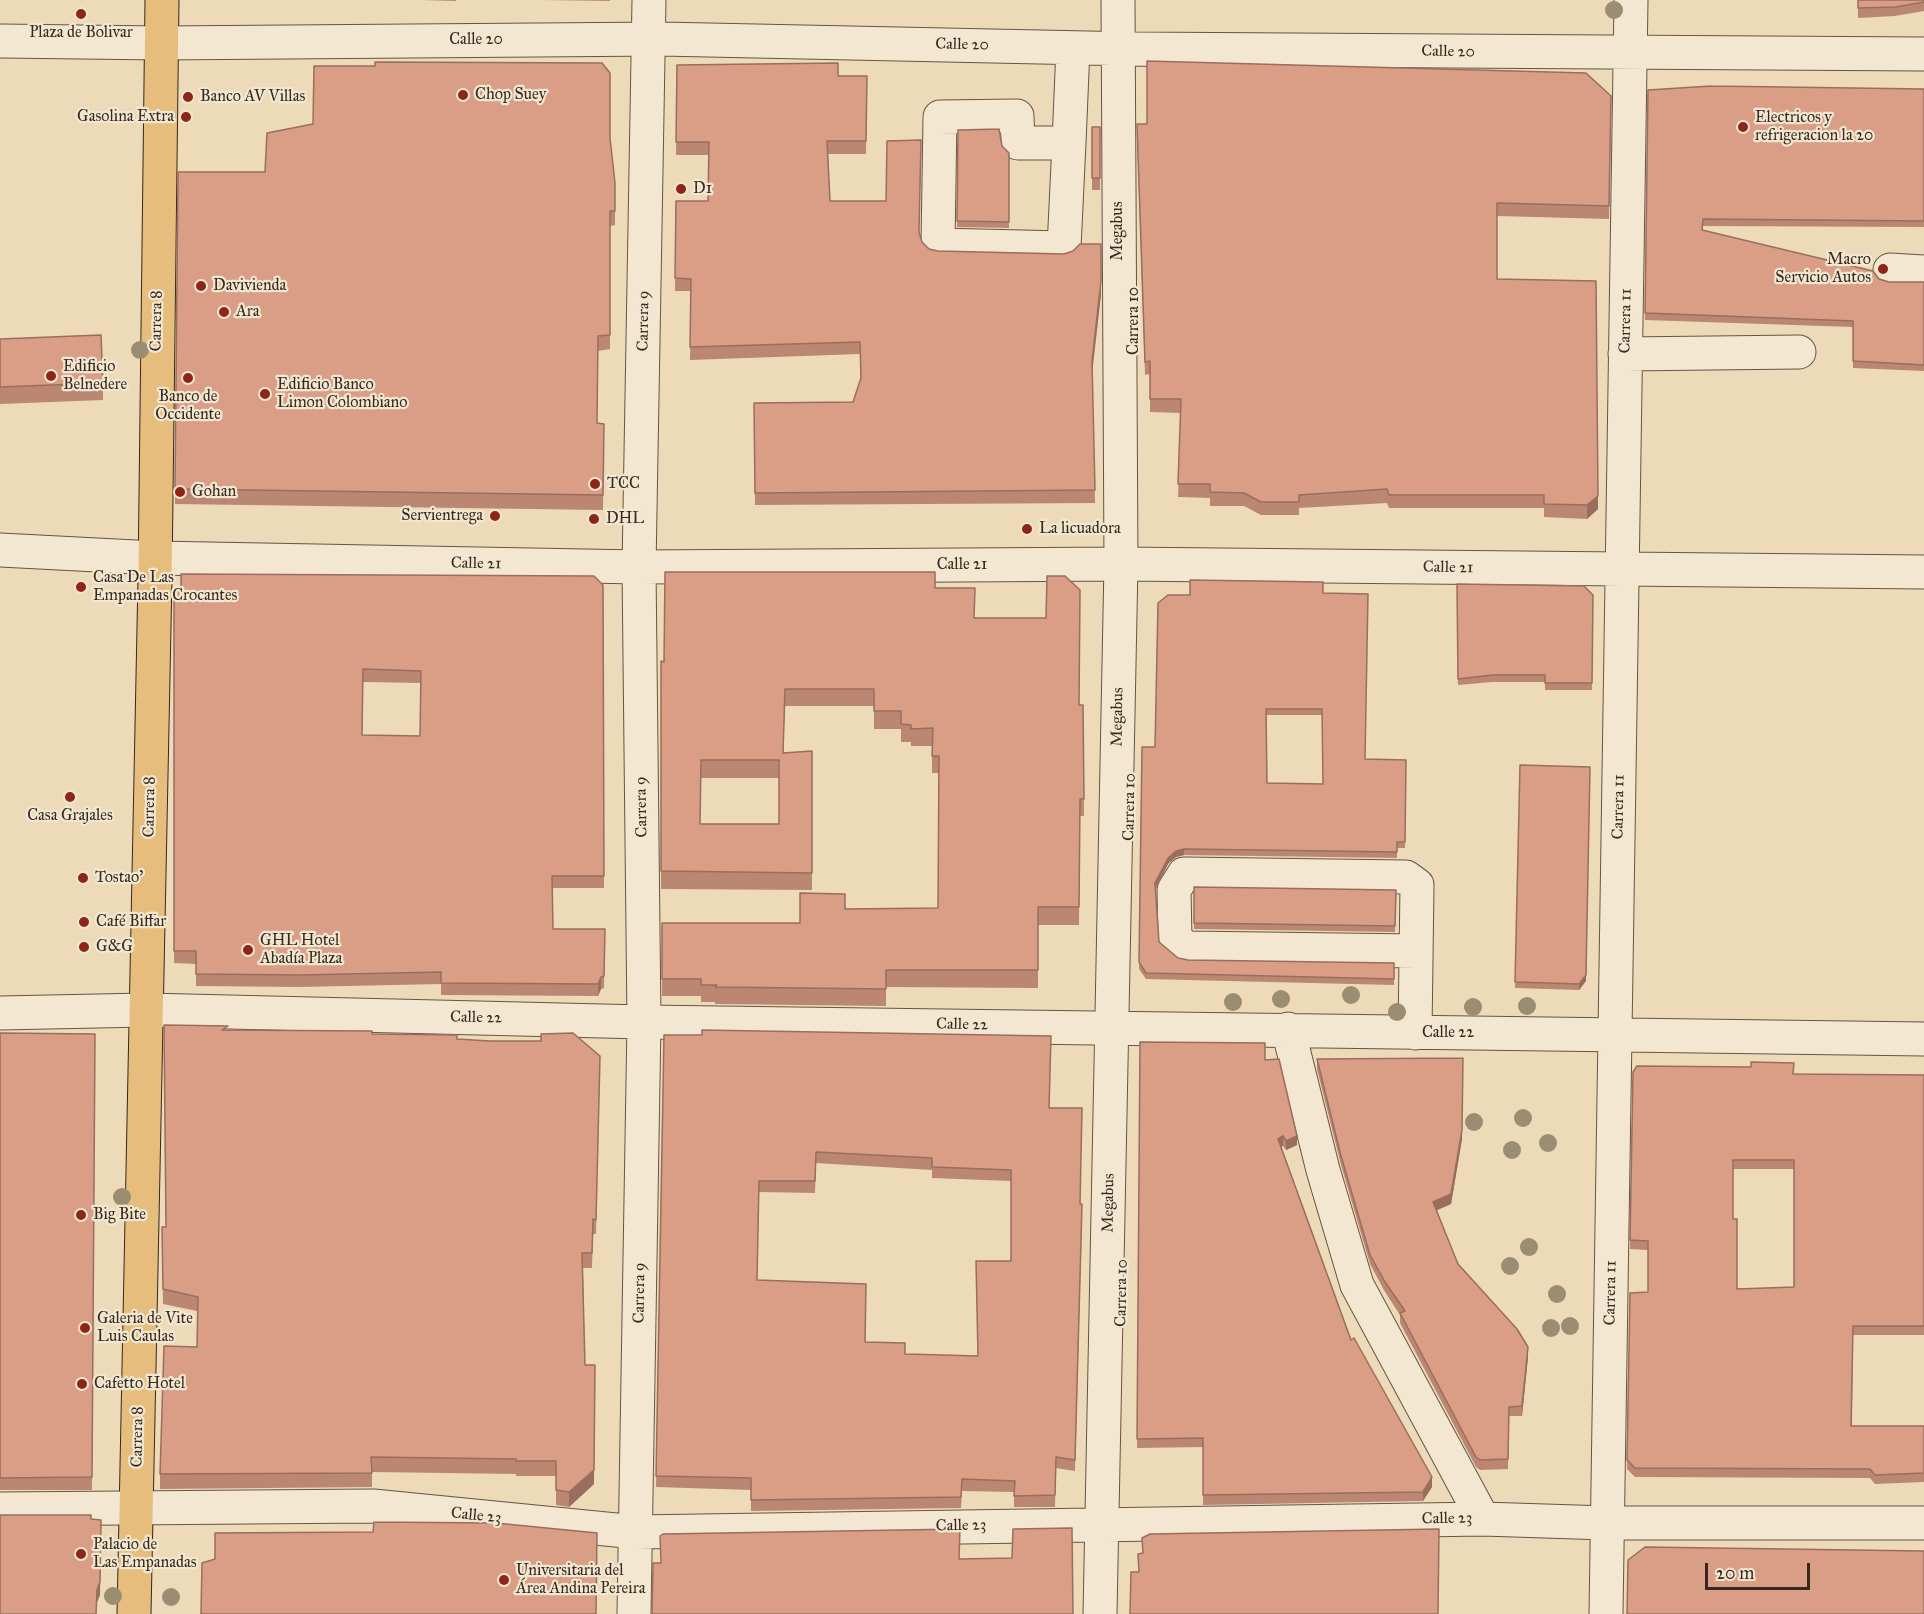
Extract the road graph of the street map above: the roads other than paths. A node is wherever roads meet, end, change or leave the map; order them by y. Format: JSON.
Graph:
{"nodes":[{"id":1,"x":162,"y":0,"type":"edge"},
{"id":2,"x":649,"y":0,"type":"edge"},
{"id":3,"x":1118,"y":0,"type":"edge"},
{"id":4,"x":1135,"y":0,"type":"edge"},
{"id":5,"x":1631,"y":0,"type":"edge"},
{"id":6,"x":649,"y":39,"type":"junction"},
{"id":7,"x":0,"y":41,"type":"edge"},
{"id":8,"x":162,"y":43,"type":"junction"},
{"id":9,"x":1073,"y":48,"type":"junction"},
{"id":10,"x":1126,"y":49,"type":"junction"},
{"id":11,"x":1630,"y":54,"type":"junction"},
{"id":12,"x":1924,"y":54,"type":"edge"},
{"id":13,"x":1069,"y":142,"type":"junction"},
{"id":14,"x":1890,"y":270,"type":"dead end"},
{"id":15,"x":1924,"y":272,"type":"edge"},
{"id":16,"x":1798,"y":352,"type":"dead end"},
{"id":17,"x":1625,"y":354,"type":"junction"},
{"id":18,"x":0,"y":550,"type":"edge"},
{"id":19,"x":155,"y":558,"type":"junction"},
{"id":20,"x":1127,"y":564,"type":"junction"},
{"id":21,"x":639,"y":567,"type":"junction"},
{"id":22,"x":1622,"y":569,"type":"junction"},
{"id":23,"x":1924,"y":572,"type":"edge"},
{"id":24,"x":1416,"y":951,"type":"junction"},
{"id":25,"x":146,"y":1010,"type":"junction"},
{"id":26,"x":0,"y":1013,"type":"edge"},
{"id":27,"x":644,"y":1022,"type":"junction"},
{"id":28,"x":1119,"y":1027,"type":"junction"},
{"id":29,"x":1288,"y":1029,"type":"junction"},
{"id":30,"x":1415,"y":1033,"type":"junction"},
{"id":31,"x":1616,"y":1034,"type":"junction"},
{"id":32,"x":1924,"y":1039,"type":"edge"},
{"id":33,"x":136,"y":1508,"type":"junction"},
{"id":34,"x":0,"y":1509,"type":"edge"},
{"id":35,"x":1483,"y":1519,"type":"junction"},
{"id":36,"x":1110,"y":1523,"type":"junction"},
{"id":37,"x":1607,"y":1523,"type":"junction"},
{"id":38,"x":1924,"y":1523,"type":"edge"},
{"id":39,"x":636,"y":1532,"type":"junction"},
{"id":40,"x":134,"y":1614,"type":"edge"},
{"id":41,"x":634,"y":1614,"type":"edge"},
{"id":42,"x":1100,"y":1614,"type":"edge"},
{"id":43,"x":1117,"y":1614,"type":"edge"},
{"id":44,"x":1606,"y":1614,"type":"edge"}],
"edges":[{"from":1,"to":8,"type":"main road","name":"Carrera 8"},
{"from":2,"to":6,"type":"street","name":"Carrera 9"},
{"from":3,"to":10,"type":"street"},
{"from":4,"to":10,"type":"street","name":"Carrera 10"},
{"from":5,"to":11,"type":"street","name":"Carrera 11"},
{"from":6,"to":8,"type":"street","name":"Calle 20"},
{"from":6,"to":9,"type":"street","name":"Calle 20"},
{"from":6,"to":21,"type":"street","name":"Carrera 9"},
{"from":7,"to":8,"type":"street","name":"Calle 20"},
{"from":8,"to":19,"type":"main road","name":"Carrera 8"},
{"from":9,"to":10,"type":"street","name":"Calle 20"},
{"from":9,"to":13,"type":"street"},
{"from":10,"to":11,"type":"street","name":"Calle 20"},
{"from":10,"to":20,"type":"street","name":"Carrera 10"},
{"from":11,"to":12,"type":"street","name":"Calle 20"},
{"from":11,"to":17,"type":"street","name":"Carrera 11"},
{"from":13,"to":13,"type":"street"},
{"from":14,"to":15,"type":"street"},
{"from":16,"to":17,"type":"street"},
{"from":17,"to":22,"type":"street","name":"Carrera 11"},
{"from":18,"to":19,"type":"street","name":"Calle 21"},
{"from":19,"to":21,"type":"street","name":"Calle 21"},
{"from":19,"to":25,"type":"main road","name":"Carrera 8"},
{"from":20,"to":21,"type":"street","name":"Calle 21"},
{"from":20,"to":22,"type":"street","name":"Calle 21"},
{"from":20,"to":28,"type":"street","name":"Megabus"},
{"from":21,"to":27,"type":"street","name":"Carrera 9"},
{"from":22,"to":23,"type":"street","name":"Calle 21"},
{"from":22,"to":31,"type":"street","name":"Carrera 11"},
{"from":24,"to":24,"type":"street"},
{"from":24,"to":30,"type":"street"},
{"from":25,"to":26,"type":"street","name":"Calle 22"},
{"from":25,"to":27,"type":"street","name":"Calle 22"},
{"from":25,"to":33,"type":"main road","name":"Carrera 8"},
{"from":27,"to":28,"type":"street","name":"Calle 22"},
{"from":27,"to":39,"type":"street","name":"Carrera 9"},
{"from":28,"to":29,"type":"street","name":"Calle 22"},
{"from":28,"to":36,"type":"street","name":"Megabus"},
{"from":29,"to":30,"type":"street","name":"Calle 22"},
{"from":29,"to":35,"type":"street"},
{"from":30,"to":31,"type":"street","name":"Calle 22"},
{"from":31,"to":32,"type":"street","name":"Calle 22"},
{"from":31,"to":37,"type":"street","name":"Carrera 11"},
{"from":33,"to":34,"type":"street","name":"Calle 23"},
{"from":33,"to":39,"type":"street","name":"Calle 23"},
{"from":33,"to":40,"type":"main road","name":"Carrera 8"},
{"from":35,"to":36,"type":"street","name":"Calle 23"},
{"from":35,"to":37,"type":"street","name":"Calle 23"},
{"from":36,"to":39,"type":"street","name":"Calle 23"},
{"from":36,"to":42,"type":"street","name":"Megabus"},
{"from":36,"to":43,"type":"street"},
{"from":37,"to":38,"type":"street","name":"Calle 23"},
{"from":37,"to":44,"type":"street","name":"Carrera 11"},
{"from":39,"to":41,"type":"street","name":"Carrera 9"}]}
